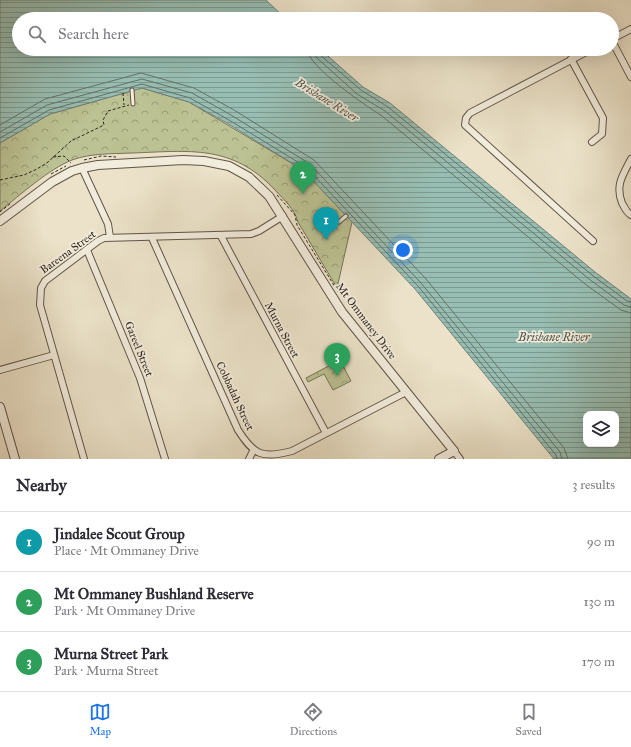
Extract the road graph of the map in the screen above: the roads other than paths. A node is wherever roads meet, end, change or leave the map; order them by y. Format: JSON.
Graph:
{"nodes":[{"id":1,"x":631,"y":29,"type":"edge"},
{"id":2,"x":619,"y":36,"type":"edge"},
{"id":3,"x":619,"y":53,"type":"edge"},
{"id":4,"x":577,"y":56,"type":"edge"},
{"id":5,"x":571,"y":59,"type":"junction"},
{"id":6,"x":631,"y":76,"type":"edge"},
{"id":7,"x":132,"y":90,"type":"dead end"},
{"id":8,"x":133,"y":104,"type":"dead end"},
{"id":9,"x":592,"y":142,"type":"dead end"},
{"id":10,"x":631,"y":159,"type":"edge"},
{"id":11,"x":82,"y":168,"type":"junction"},
{"id":12,"x":283,"y":216,"type":"junction"},
{"id":13,"x":346,"y":216,"type":"dead end"},
{"id":14,"x":631,"y":216,"type":"edge"},
{"id":15,"x":0,"y":221,"type":"edge"},
{"id":16,"x":339,"y":222,"type":"dead end"},
{"id":17,"x":221,"y":236,"type":"junction"},
{"id":18,"x":110,"y":237,"type":"junction"},
{"id":19,"x":152,"y":238,"type":"junction"},
{"id":20,"x":593,"y":241,"type":"dead end"},
{"id":21,"x":87,"y":250,"type":"junction"},
{"id":22,"x":54,"y":355,"type":"junction"},
{"id":23,"x":0,"y":370,"type":"edge"},
{"id":24,"x":406,"y":392,"type":"junction"},
{"id":25,"x":0,"y":407,"type":"edge"},
{"id":26,"x":326,"y":433,"type":"junction"},
{"id":27,"x":253,"y":451,"type":"junction"},
{"id":28,"x":454,"y":451,"type":"junction"},
{"id":29,"x":283,"y":457,"type":"edge"},
{"id":30,"x":15,"y":459,"type":"edge"},
{"id":31,"x":84,"y":459,"type":"edge"},
{"id":32,"x":165,"y":459,"type":"edge"},
{"id":33,"x":249,"y":459,"type":"edge"},
{"id":34,"x":439,"y":459,"type":"edge"},
{"id":35,"x":460,"y":459,"type":"edge"}],
"edges":[{"from":1,"to":2,"type":"street"},
{"from":3,"to":6,"type":"street"},
{"from":4,"to":5,"type":"street"},
{"from":5,"to":9,"type":"street"},
{"from":5,"to":20,"type":"street"},
{"from":7,"to":8,"type":"lane"},
{"from":10,"to":14,"type":"street"},
{"from":11,"to":12,"type":"street","name":"Mt Ommaney Drive"},
{"from":11,"to":15,"type":"street","name":"Mt Ommaney Drive"},
{"from":11,"to":18,"type":"street"},
{"from":12,"to":17,"type":"street","name":"Bareena Street"},
{"from":12,"to":24,"type":"street","name":"Mt Ommaney Drive"},
{"from":13,"to":16,"type":"lane"},
{"from":17,"to":19,"type":"street","name":"Bareena Street"},
{"from":17,"to":26,"type":"street","name":"Murna Street"},
{"from":18,"to":19,"type":"street","name":"Bareena Street"},
{"from":18,"to":21,"type":"street","name":"Bareena Street"},
{"from":19,"to":27,"type":"street","name":"Cobbadah Street"},
{"from":21,"to":22,"type":"street","name":"Bareena Street"},
{"from":21,"to":32,"type":"street","name":"Gareel Street"},
{"from":22,"to":23,"type":"street"},
{"from":22,"to":31,"type":"street","name":"Bareena Street"},
{"from":24,"to":26,"type":"street"},
{"from":24,"to":28,"type":"street","name":"Mt Ommaney Drive"},
{"from":25,"to":30,"type":"street"},
{"from":26,"to":29,"type":"street"},
{"from":27,"to":29,"type":"street"},
{"from":27,"to":33,"type":"street"},
{"from":28,"to":34,"type":"street"},
{"from":28,"to":35,"type":"street","name":"Mt Ommaney Drive"}]}
